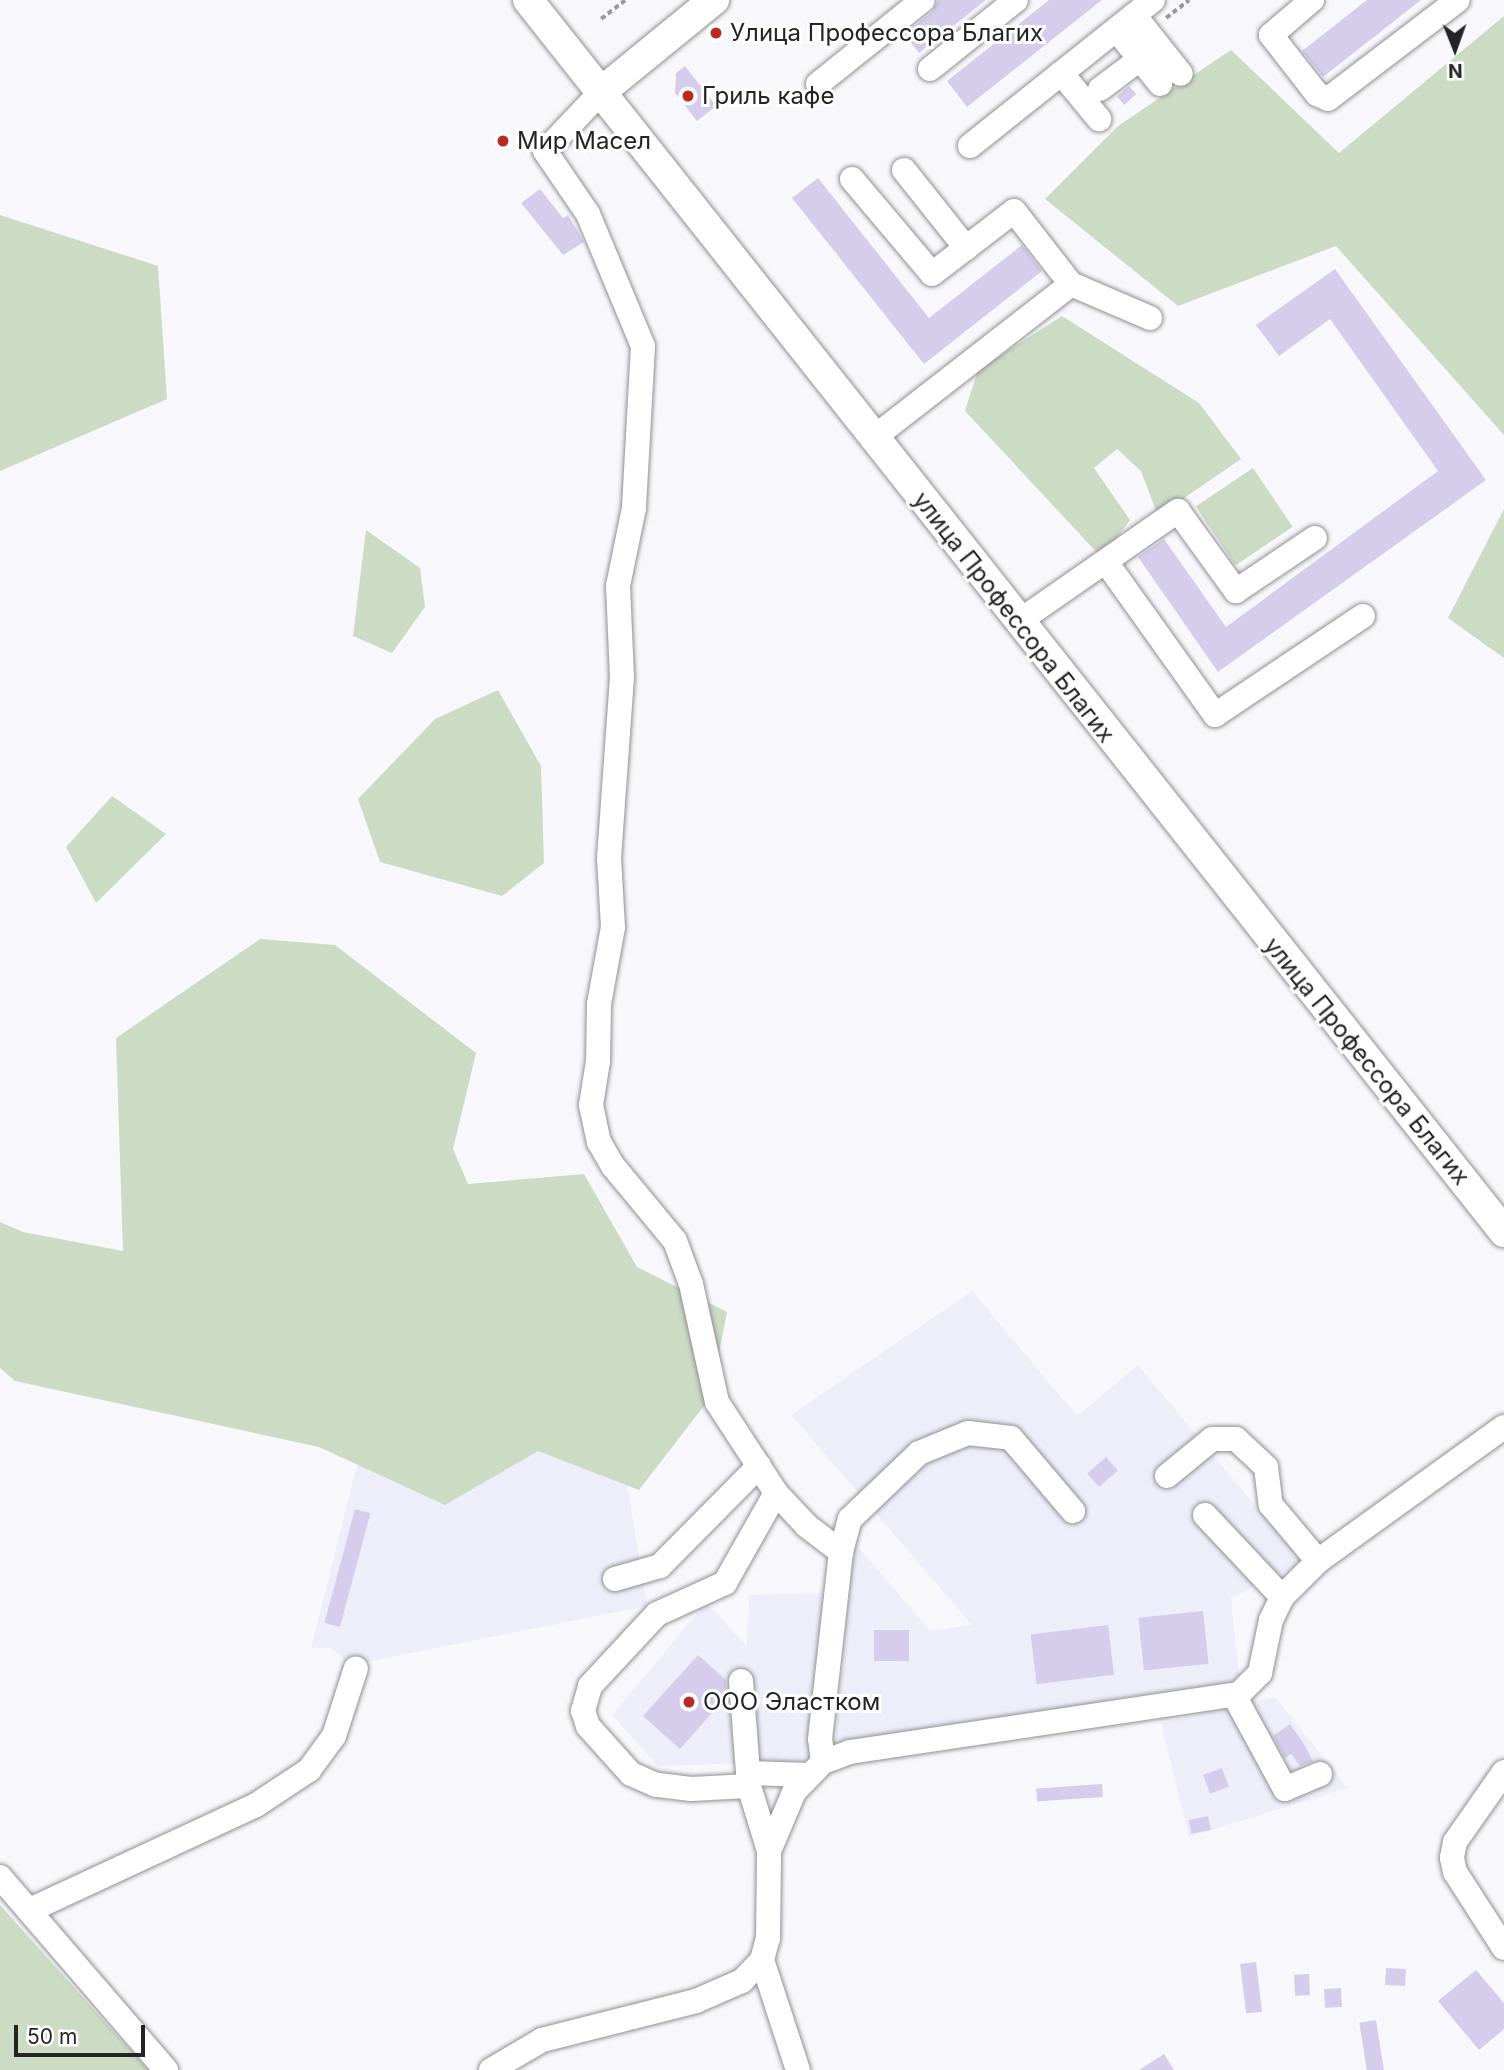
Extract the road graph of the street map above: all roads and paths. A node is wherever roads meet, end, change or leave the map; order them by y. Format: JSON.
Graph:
{"nodes":[{"id":1,"x":528,"y":0,"type":"edge"},
{"id":2,"x":625,"y":0,"type":"edge"},
{"id":3,"x":714,"y":0,"type":"edge"},
{"id":4,"x":923,"y":0,"type":"edge"},
{"id":5,"x":1016,"y":0,"type":"edge"},
{"id":6,"x":1312,"y":0,"type":"edge"},
{"id":7,"x":1458,"y":0,"type":"edge"},
{"id":8,"x":1134,"y":15,"type":"edge"},
{"id":9,"x":601,"y":19,"type":"dead end"},
{"id":10,"x":1140,"y":59,"type":"junction"},
{"id":11,"x":930,"y":69,"type":"dead end"},
{"id":12,"x":1061,"y":73,"type":"junction"},
{"id":13,"x":818,"y":84,"type":"dead end"},
{"id":14,"x":1100,"y":89,"type":"dead end"},
{"id":15,"x":601,"y":92,"type":"junction"},
{"id":16,"x":1099,"y":119,"type":"dead end"},
{"id":17,"x":970,"y":146,"type":"dead end"},
{"id":18,"x":904,"y":170,"type":"dead end"},
{"id":19,"x":852,"y":179,"type":"dead end"},
{"id":20,"x":966,"y":248,"type":"junction"},
{"id":21,"x":1071,"y":284,"type":"junction"},
{"id":22,"x":1150,"y":318,"type":"dead end"},
{"id":23,"x":872,"y":439,"type":"junction"},
{"id":24,"x":1315,"y":538,"type":"dead end"},
{"id":25,"x":1106,"y":562,"type":"junction"},
{"id":26,"x":1363,"y":616,"type":"dead end"},
{"id":27,"x":1018,"y":622,"type":"junction"},
{"id":28,"x":1504,"y":1232,"type":"edge"},
{"id":29,"x":1504,"y":1427,"type":"edge"},
{"id":30,"x":759,"y":1466,"type":"junction"},
{"id":31,"x":1167,"y":1476,"type":"dead end"},
{"id":32,"x":776,"y":1493,"type":"junction"},
{"id":33,"x":1073,"y":1511,"type":"dead end"},
{"id":34,"x":1205,"y":1515,"type":"dead end"},
{"id":35,"x":841,"y":1552,"type":"junction"},
{"id":36,"x":1318,"y":1561,"type":"junction"},
{"id":37,"x":615,"y":1579,"type":"dead end"},
{"id":38,"x":1282,"y":1597,"type":"junction"},
{"id":39,"x":356,"y":1668,"type":"dead end"},
{"id":40,"x":741,"y":1681,"type":"dead end"},
{"id":41,"x":1234,"y":1695,"type":"junction"},
{"id":42,"x":816,"y":1768,"type":"junction"},
{"id":43,"x":1504,"y":1772,"type":"edge"},
{"id":44,"x":1320,"y":1774,"type":"dead end"},
{"id":45,"x":748,"y":1779,"type":"junction"},
{"id":46,"x":769,"y":1851,"type":"junction"},
{"id":47,"x":0,"y":1877,"type":"edge"},
{"id":48,"x":30,"y":1910,"type":"junction"},
{"id":49,"x":1498,"y":1940,"type":"edge"},
{"id":50,"x":762,"y":1960,"type":"junction"},
{"id":51,"x":166,"y":2070,"type":"edge"},
{"id":52,"x":491,"y":2070,"type":"edge"},
{"id":53,"x":798,"y":2070,"type":"edge"}],
"edges":[{"from":1,"to":15,"type":"main road","name":"улица Профессора Благих"},
{"from":2,"to":9,"type":"path"},
{"from":3,"to":15,"type":"main road"},
{"from":4,"to":13,"type":"lane"},
{"from":5,"to":11,"type":"lane"},
{"from":6,"to":7,"type":"lane"},
{"from":8,"to":10,"type":"lane"},
{"from":8,"to":10,"type":"lane"},
{"from":8,"to":12,"type":"lane"},
{"from":10,"to":14,"type":"lane"},
{"from":12,"to":16,"type":"lane"},
{"from":12,"to":17,"type":"lane"},
{"from":15,"to":23,"type":"main road","name":"улица Профессора Благих"},
{"from":15,"to":30,"type":"lane"},
{"from":18,"to":20,"type":"lane"},
{"from":19,"to":20,"type":"lane"},
{"from":20,"to":21,"type":"lane"},
{"from":21,"to":22,"type":"lane"},
{"from":21,"to":23,"type":"lane"},
{"from":23,"to":27,"type":"main road","name":"улица Профессора Благих"},
{"from":24,"to":25,"type":"lane"},
{"from":25,"to":26,"type":"lane"},
{"from":25,"to":27,"type":"lane"},
{"from":27,"to":28,"type":"main road","name":"улица Профессора Благих"},
{"from":29,"to":36,"type":"lane"},
{"from":30,"to":32,"type":"lane"},
{"from":30,"to":37,"type":"lane"},
{"from":31,"to":36,"type":"lane"},
{"from":32,"to":35,"type":"lane"},
{"from":32,"to":45,"type":"lane"},
{"from":33,"to":35,"type":"lane"},
{"from":34,"to":38,"type":"lane"},
{"from":35,"to":42,"type":"lane"},
{"from":36,"to":38,"type":"lane"},
{"from":38,"to":41,"type":"lane"},
{"from":39,"to":48,"type":"lane"},
{"from":40,"to":45,"type":"lane"},
{"from":41,"to":42,"type":"lane"},
{"from":41,"to":44,"type":"lane"},
{"from":42,"to":45,"type":"lane"},
{"from":42,"to":46,"type":"lane"},
{"from":43,"to":49,"type":"lane"},
{"from":45,"to":46,"type":"lane"},
{"from":46,"to":50,"type":"lane"},
{"from":47,"to":48,"type":"lane"},
{"from":48,"to":51,"type":"lane"},
{"from":50,"to":52,"type":"lane"},
{"from":50,"to":53,"type":"lane"}]}
